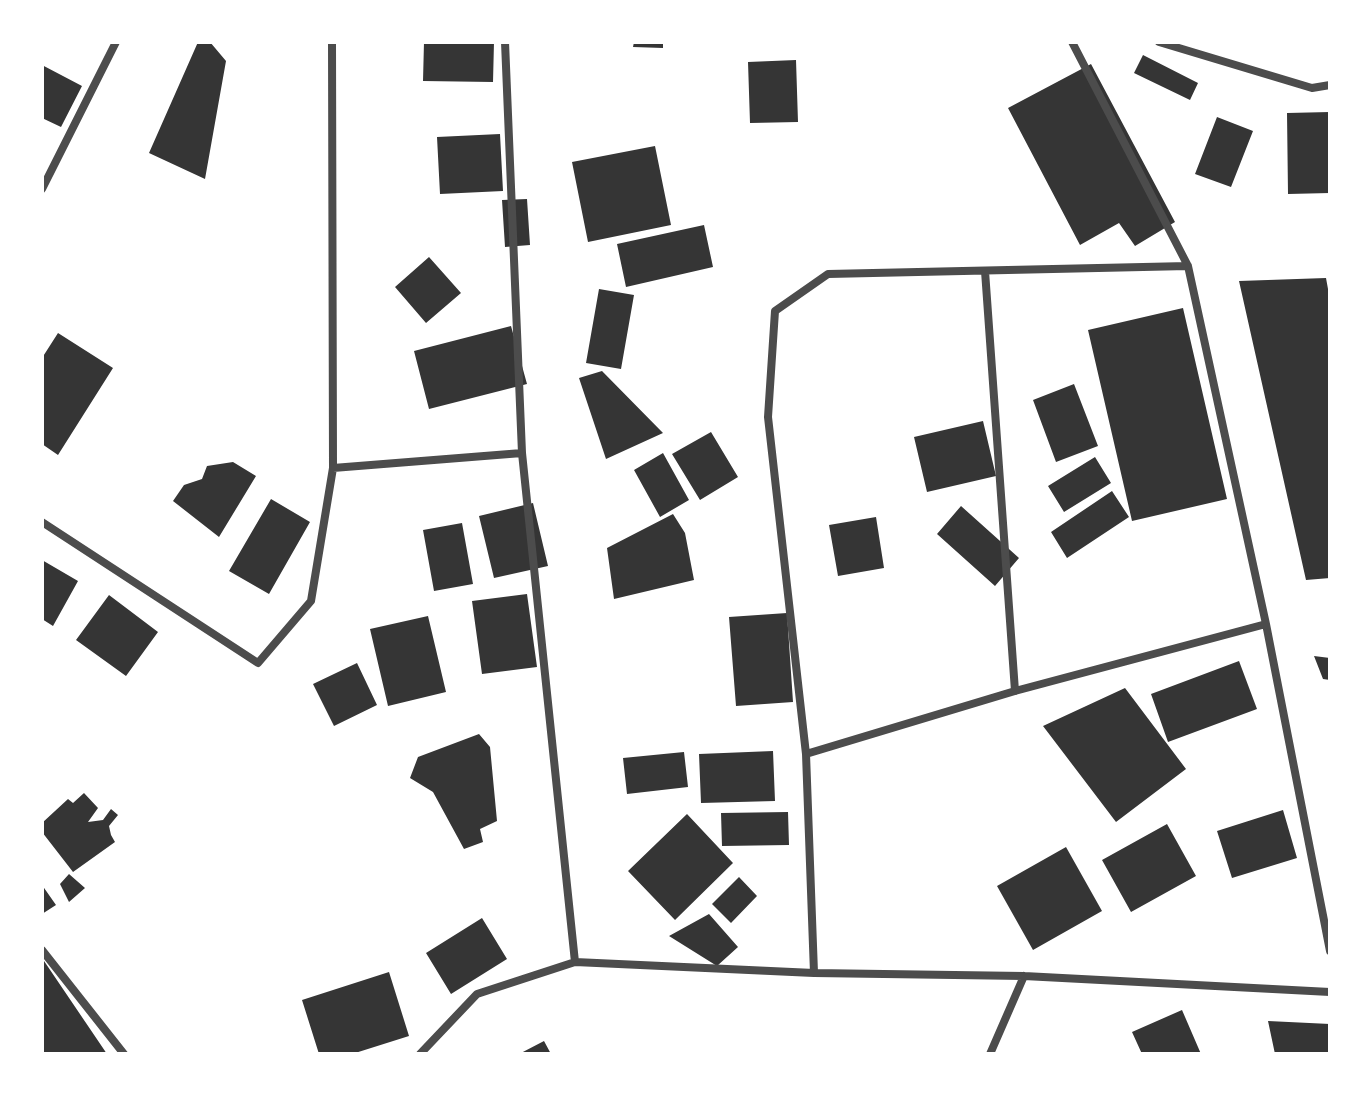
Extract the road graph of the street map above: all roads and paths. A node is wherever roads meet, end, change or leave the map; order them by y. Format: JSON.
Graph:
{"nodes":[{"id":1,"x":116,"y":42,"type":"edge"},
{"id":2,"x":332,"y":42,"type":"edge"},
{"id":3,"x":505,"y":42,"type":"edge"},
{"id":4,"x":1072,"y":42,"type":"edge"},
{"id":5,"x":1159,"y":42,"type":"edge"},
{"id":6,"x":1330,"y":85,"type":"edge"},
{"id":7,"x":42,"y":189,"type":"edge"},
{"id":8,"x":1188,"y":266,"type":"junction"},
{"id":9,"x":985,"y":271,"type":"junction"},
{"id":10,"x":522,"y":453,"type":"junction"},
{"id":11,"x":333,"y":468,"type":"junction"},
{"id":12,"x":42,"y":522,"type":"edge"},
{"id":13,"x":1266,"y":624,"type":"junction"},
{"id":14,"x":1015,"y":691,"type":"junction"},
{"id":15,"x":806,"y":754,"type":"junction"},
{"id":16,"x":42,"y":950,"type":"edge"},
{"id":17,"x":1330,"y":951,"type":"edge"},
{"id":18,"x":575,"y":962,"type":"junction"},
{"id":19,"x":814,"y":973,"type":"junction"},
{"id":20,"x":1024,"y":976,"type":"junction"},
{"id":21,"x":1330,"y":992,"type":"edge"},
{"id":22,"x":124,"y":1054,"type":"edge"},
{"id":23,"x":420,"y":1054,"type":"edge"},
{"id":24,"x":990,"y":1054,"type":"edge"}],
"edges":[{"from":1,"to":7,"type":"street"},
{"from":2,"to":11,"type":"street"},
{"from":3,"to":10,"type":"street"},
{"from":4,"to":8,"type":"street"},
{"from":5,"to":6,"type":"street"},
{"from":8,"to":9,"type":"street"},
{"from":8,"to":13,"type":"street"},
{"from":9,"to":14,"type":"street"},
{"from":9,"to":15,"type":"street"},
{"from":10,"to":11,"type":"street"},
{"from":10,"to":18,"type":"street"},
{"from":11,"to":12,"type":"street"},
{"from":13,"to":14,"type":"street"},
{"from":13,"to":17,"type":"street"},
{"from":14,"to":15,"type":"street"},
{"from":15,"to":19,"type":"street"},
{"from":16,"to":22,"type":"street"},
{"from":18,"to":19,"type":"street"},
{"from":18,"to":23,"type":"street"},
{"from":19,"to":20,"type":"street"},
{"from":20,"to":21,"type":"street"},
{"from":20,"to":24,"type":"street"}]}
